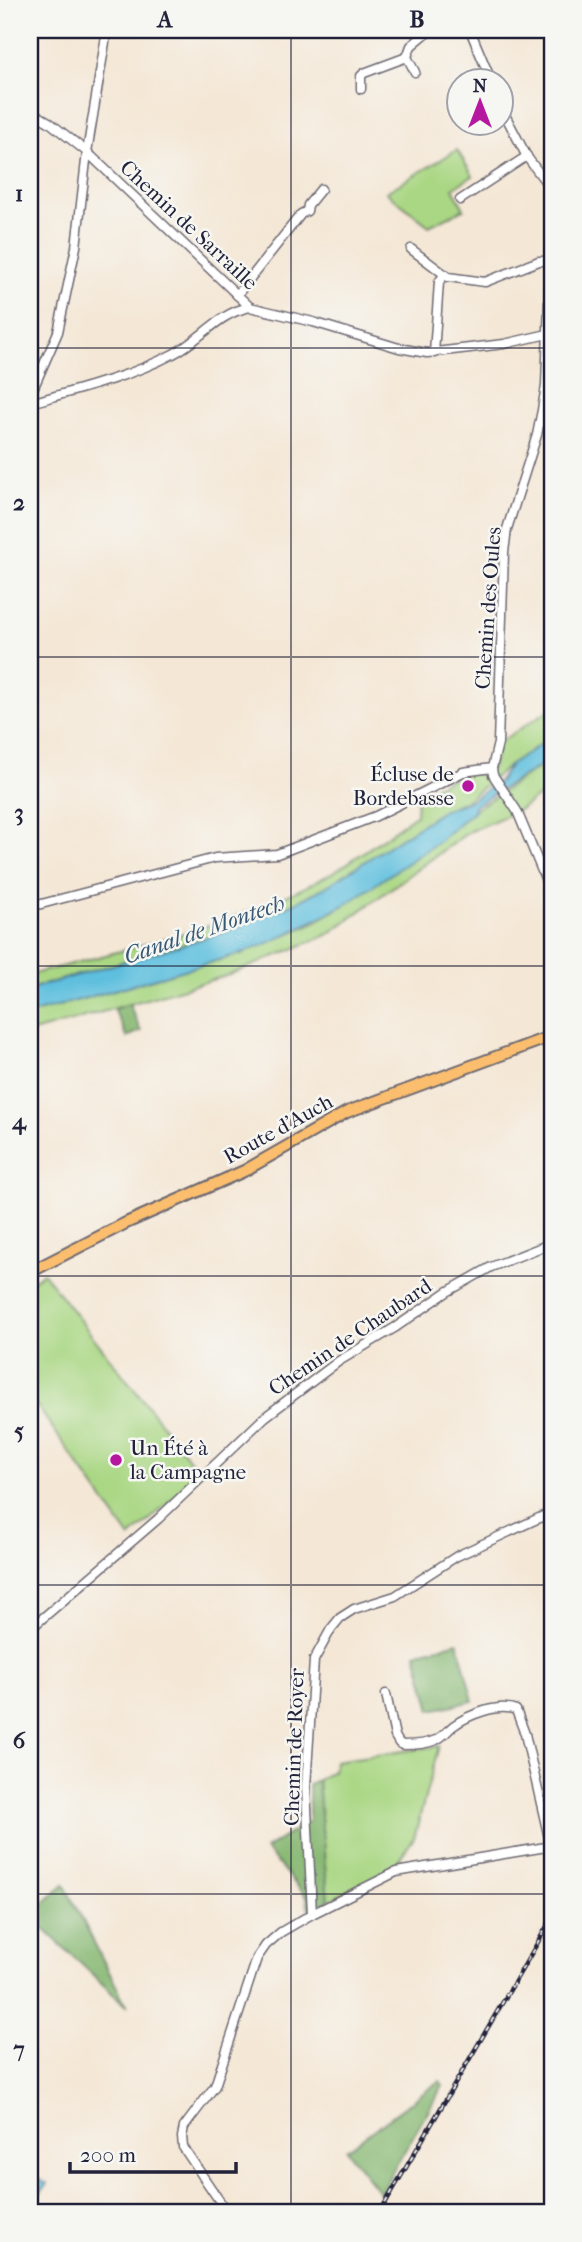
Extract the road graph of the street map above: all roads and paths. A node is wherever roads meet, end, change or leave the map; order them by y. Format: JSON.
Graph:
{"nodes":[{"id":1,"x":107,"y":30,"type":"edge"},
{"id":2,"x":430,"y":30,"type":"edge"},
{"id":3,"x":470,"y":30,"type":"edge"},
{"id":4,"x":407,"y":57,"type":"junction"},
{"id":5,"x":485,"y":66,"type":"edge"},
{"id":6,"x":415,"y":72,"type":"dead end"},
{"id":7,"x":361,"y":89,"type":"dead end"},
{"id":8,"x":30,"y":111,"type":"edge"},
{"id":9,"x":516,"y":135,"type":"edge"},
{"id":10,"x":87,"y":152,"type":"junction"},
{"id":11,"x":527,"y":156,"type":"junction"},
{"id":12,"x":321,"y":189,"type":"dead end"},
{"id":13,"x":552,"y":195,"type":"edge"},
{"id":14,"x":460,"y":200,"type":"dead end"},
{"id":15,"x":552,"y":201,"type":"edge"},
{"id":16,"x":552,"y":218,"type":"edge"},
{"id":17,"x":411,"y":249,"type":"dead end"},
{"id":18,"x":550,"y":261,"type":"junction"},
{"id":19,"x":444,"y":275,"type":"junction"},
{"id":20,"x":237,"y":295,"type":"junction"},
{"id":21,"x":250,"y":307,"type":"junction"},
{"id":22,"x":549,"y":334,"type":"edge"},
{"id":23,"x":434,"y":353,"type":"junction"},
{"id":24,"x":30,"y":396,"type":"edge"},
{"id":25,"x":30,"y":403,"type":"edge"},
{"id":26,"x":493,"y":773,"type":"junction"},
{"id":27,"x":552,"y":895,"type":"edge"},
{"id":28,"x":30,"y":907,"type":"edge"},
{"id":29,"x":552,"y":1036,"type":"edge"},
{"id":30,"x":552,"y":1243,"type":"edge"},
{"id":31,"x":30,"y":1272,"type":"edge"},
{"id":32,"x":552,"y":1512,"type":"edge"},
{"id":33,"x":30,"y":1629,"type":"edge"},
{"id":34,"x":386,"y":1694,"type":"dead end"},
{"id":35,"x":552,"y":1846,"type":"edge"},
{"id":36,"x":312,"y":1914,"type":"junction"},
{"id":37,"x":227,"y":2212,"type":"edge"}],
"edges":[{"from":1,"to":10,"type":"street"},
{"from":2,"to":4,"type":"street"},
{"from":3,"to":5,"type":"street"},
{"from":4,"to":6,"type":"street"},
{"from":4,"to":7,"type":"street"},
{"from":8,"to":10,"type":"street","name":"Chemin de Sarraille"},
{"from":9,"to":11,"type":"street"},
{"from":10,"to":20,"type":"street","name":"Chemin de Sarraille"},
{"from":10,"to":24,"type":"street"},
{"from":11,"to":13,"type":"street"},
{"from":11,"to":14,"type":"street"},
{"from":12,"to":20,"type":"street"},
{"from":13,"to":15,"type":"street"},
{"from":16,"to":18,"type":"street","name":"Chemin des Oules"},
{"from":17,"to":19,"type":"street"},
{"from":18,"to":19,"type":"street"},
{"from":18,"to":22,"type":"street","name":"Chemin des Oules"},
{"from":19,"to":23,"type":"street"},
{"from":20,"to":21,"type":"street","name":"Chemin de Sarraille"},
{"from":21,"to":23,"type":"street","name":"Chemin de Sarraille"},
{"from":21,"to":25,"type":"street"},
{"from":22,"to":23,"type":"street","name":"Chemin de Sarraille"},
{"from":22,"to":26,"type":"street","name":"Chemin des Oules"},
{"from":26,"to":27,"type":"street"},
{"from":26,"to":28,"type":"street"},
{"from":29,"to":31,"type":"main road","name":"Route d'Auch"},
{"from":30,"to":33,"type":"street","name":"Chemin de Chaubard"},
{"from":32,"to":36,"type":"street","name":"Chemin de Royer"},
{"from":34,"to":35,"type":"street"},
{"from":35,"to":36,"type":"street"},
{"from":36,"to":37,"type":"street"}]}
